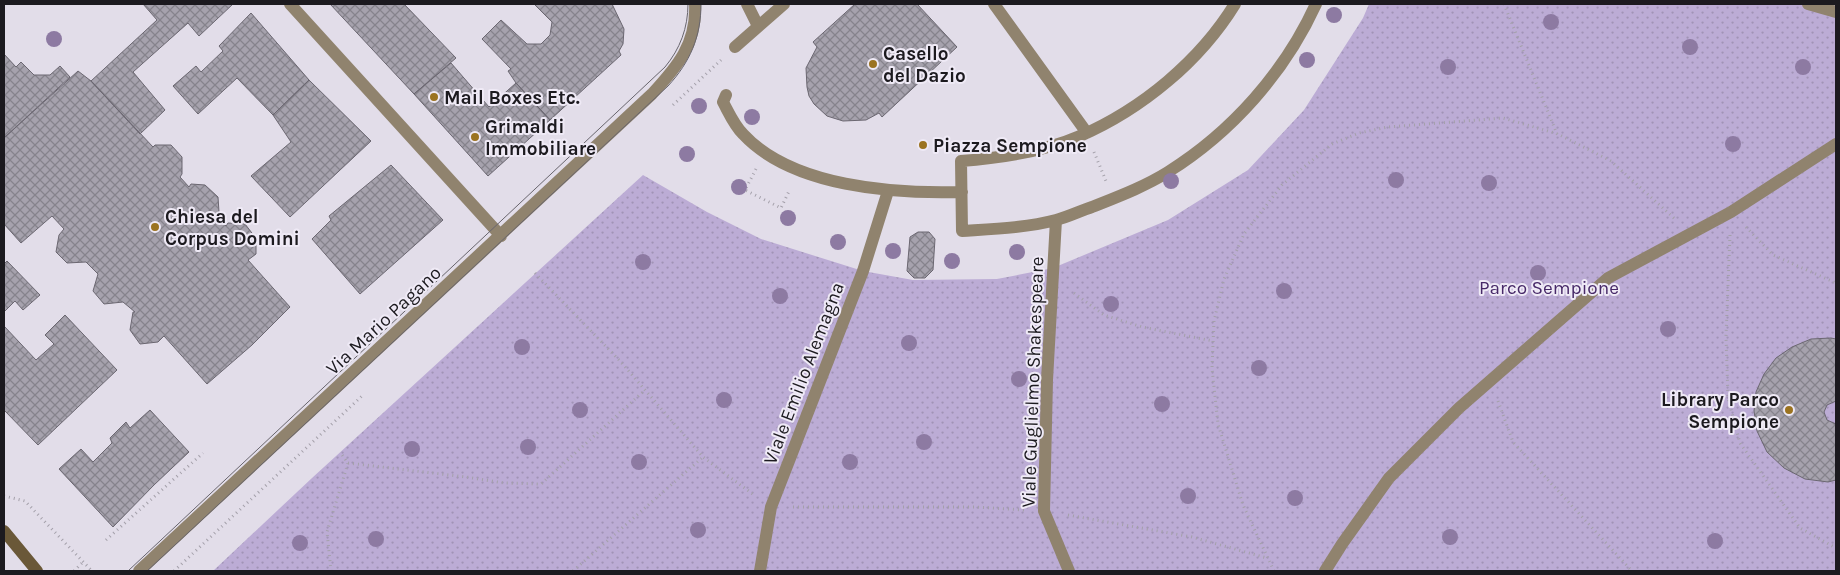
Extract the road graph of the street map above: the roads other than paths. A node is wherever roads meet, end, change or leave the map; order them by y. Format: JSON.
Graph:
{"nodes":[{"id":1,"x":290,"y":4,"type":"edge"},
{"id":2,"x":695,"y":4,"type":"edge"},
{"id":3,"x":747,"y":4,"type":"edge"},
{"id":4,"x":784,"y":4,"type":"edge"},
{"id":5,"x":994,"y":4,"type":"edge"},
{"id":6,"x":1235,"y":4,"type":"edge"},
{"id":7,"x":1316,"y":4,"type":"edge"},
{"id":8,"x":1808,"y":4,"type":"edge"},
{"id":9,"x":1836,"y":12,"type":"edge"},
{"id":10,"x":758,"y":26,"type":"junction"},
{"id":11,"x":735,"y":47,"type":"road end"},
{"id":12,"x":726,"y":95,"type":"dead end"},
{"id":13,"x":1087,"y":133,"type":"junction"},
{"id":14,"x":1836,"y":144,"type":"edge"},
{"id":15,"x":888,"y":191,"type":"junction"},
{"id":16,"x":962,"y":192,"type":"junction"},
{"id":17,"x":1056,"y":220,"type":"junction"},
{"id":18,"x":501,"y":236,"type":"junction"},
{"id":19,"x":4,"y":531,"type":"edge"},
{"id":20,"x":37,"y":571,"type":"edge"},
{"id":21,"x":139,"y":571,"type":"edge"},
{"id":22,"x":760,"y":571,"type":"edge"},
{"id":23,"x":1068,"y":571,"type":"edge"},
{"id":24,"x":1325,"y":571,"type":"edge"}],
"edges":[{"from":1,"to":18,"type":"street"},
{"from":2,"to":18,"type":"street","name":"Via Mario Pagano"},
{"from":3,"to":10,"type":"street"},
{"from":4,"to":10,"type":"street"},
{"from":5,"to":13,"type":"street"},
{"from":6,"to":13,"type":"street"},
{"from":7,"to":17,"type":"street"},
{"from":8,"to":9,"type":"street"},
{"from":10,"to":11,"type":"street"},
{"from":12,"to":15,"type":"street"},
{"from":13,"to":16,"type":"street"},
{"from":14,"to":24,"type":"street"},
{"from":15,"to":16,"type":"street"},
{"from":15,"to":22,"type":"street","name":"Viale Emilio Alemagna"},
{"from":16,"to":17,"type":"street"},
{"from":17,"to":23,"type":"street","name":"Viale Guglielmo Shakespeare"},
{"from":18,"to":21,"type":"street","name":"Via Mario Pagano"},
{"from":19,"to":20,"type":"main road"}]}
